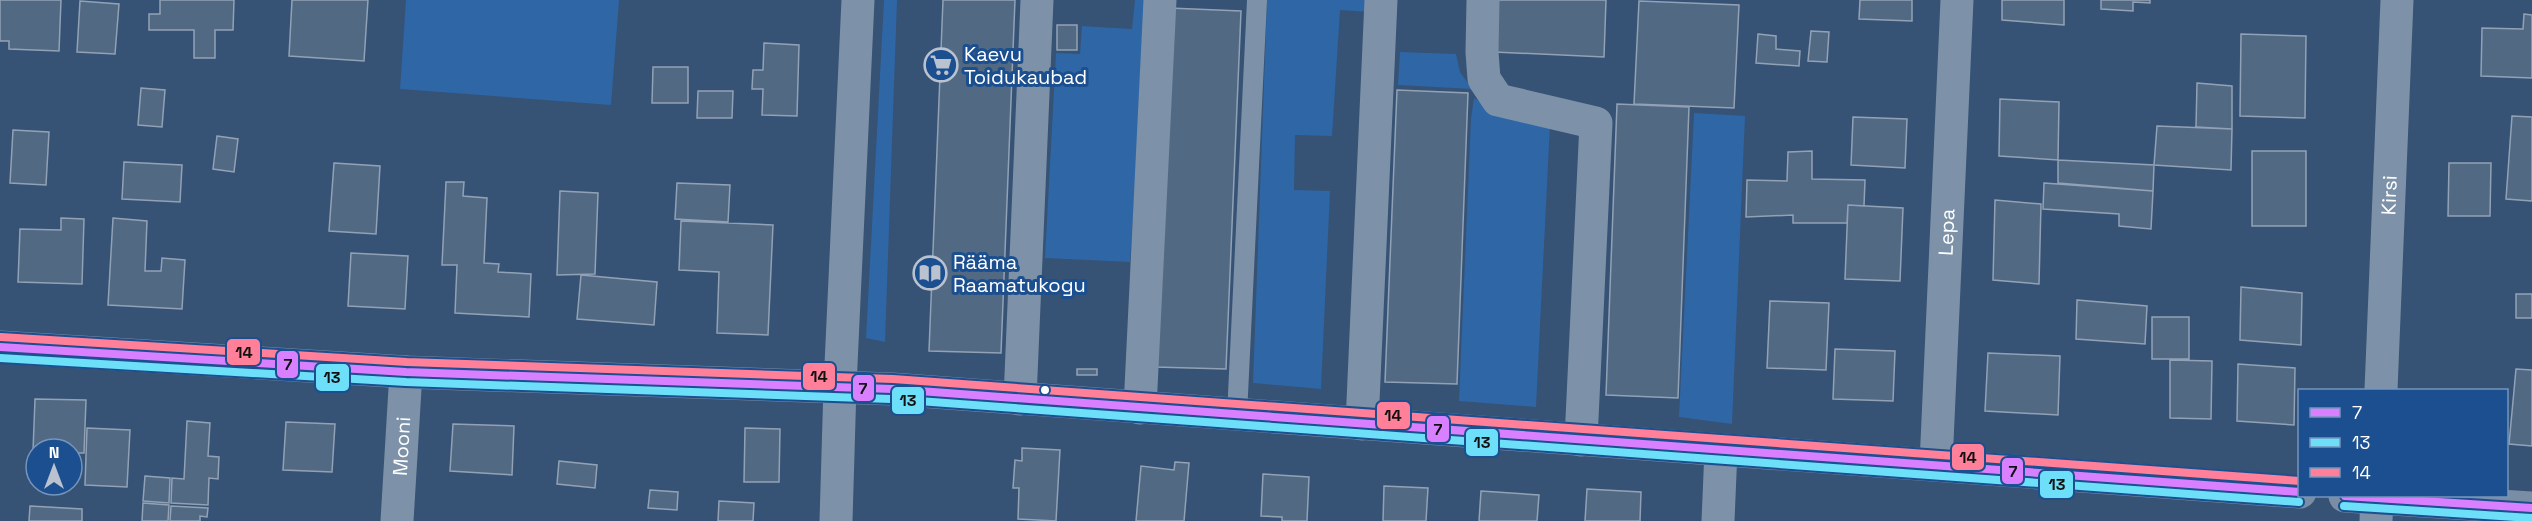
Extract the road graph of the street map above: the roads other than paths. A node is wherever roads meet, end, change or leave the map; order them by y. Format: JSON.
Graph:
{"nodes":[{"id":1,"x":858,"y":0,"type":"edge"},
{"id":2,"x":1037,"y":0,"type":"edge"},
{"id":3,"x":1160,"y":0,"type":"edge"},
{"id":4,"x":1257,"y":0,"type":"edge"},
{"id":5,"x":1381,"y":0,"type":"edge"},
{"id":6,"x":1483,"y":0,"type":"edge"},
{"id":7,"x":1957,"y":0,"type":"edge"},
{"id":8,"x":2397,"y":0,"type":"edge"},
{"id":9,"x":0,"y":347,"type":"edge"},
{"id":10,"x":406,"y":372,"type":"junction"},
{"id":11,"x":840,"y":386,"type":"junction"},
{"id":12,"x":2381,"y":389,"type":"edge"},
{"id":13,"x":1020,"y":399,"type":"junction"},
{"id":14,"x":1140,"y":408,"type":"junction"},
{"id":15,"x":1237,"y":415,"type":"junction"},
{"id":16,"x":1362,"y":424,"type":"junction"},
{"id":17,"x":1581,"y":440,"type":"junction"},
{"id":18,"x":1721,"y":450,"type":"junction"},
{"id":19,"x":1936,"y":464,"type":"junction"},
{"id":20,"x":2298,"y":492,"type":"edge"},
{"id":21,"x":2351,"y":497,"type":"edge"},
{"id":22,"x":2377,"y":505,"type":"edge"},
{"id":23,"x":2532,"y":508,"type":"edge"},
{"id":24,"x":397,"y":521,"type":"edge"},
{"id":25,"x":836,"y":521,"type":"edge"},
{"id":26,"x":1718,"y":521,"type":"edge"}],
"edges":[{"from":1,"to":11,"type":"street"},
{"from":2,"to":13,"type":"street"},
{"from":3,"to":14,"type":"street"},
{"from":4,"to":15,"type":"lane"},
{"from":5,"to":16,"type":"street"},
{"from":6,"to":17,"type":"street"},
{"from":7,"to":19,"type":"street","name":"Lepa"},
{"from":8,"to":12,"type":"street","name":"Kirsi"},
{"from":9,"to":10,"type":"street"},
{"from":10,"to":11,"type":"street"},
{"from":10,"to":24,"type":"street","name":"Mooni"},
{"from":11,"to":13,"type":"street"},
{"from":11,"to":25,"type":"street"},
{"from":13,"to":14,"type":"street"},
{"from":14,"to":15,"type":"street"},
{"from":15,"to":16,"type":"street"},
{"from":16,"to":17,"type":"street"},
{"from":17,"to":18,"type":"street"},
{"from":18,"to":19,"type":"street"},
{"from":18,"to":26,"type":"street"},
{"from":19,"to":20,"type":"street"},
{"from":21,"to":22,"type":"street"},
{"from":22,"to":23,"type":"street"}]}
